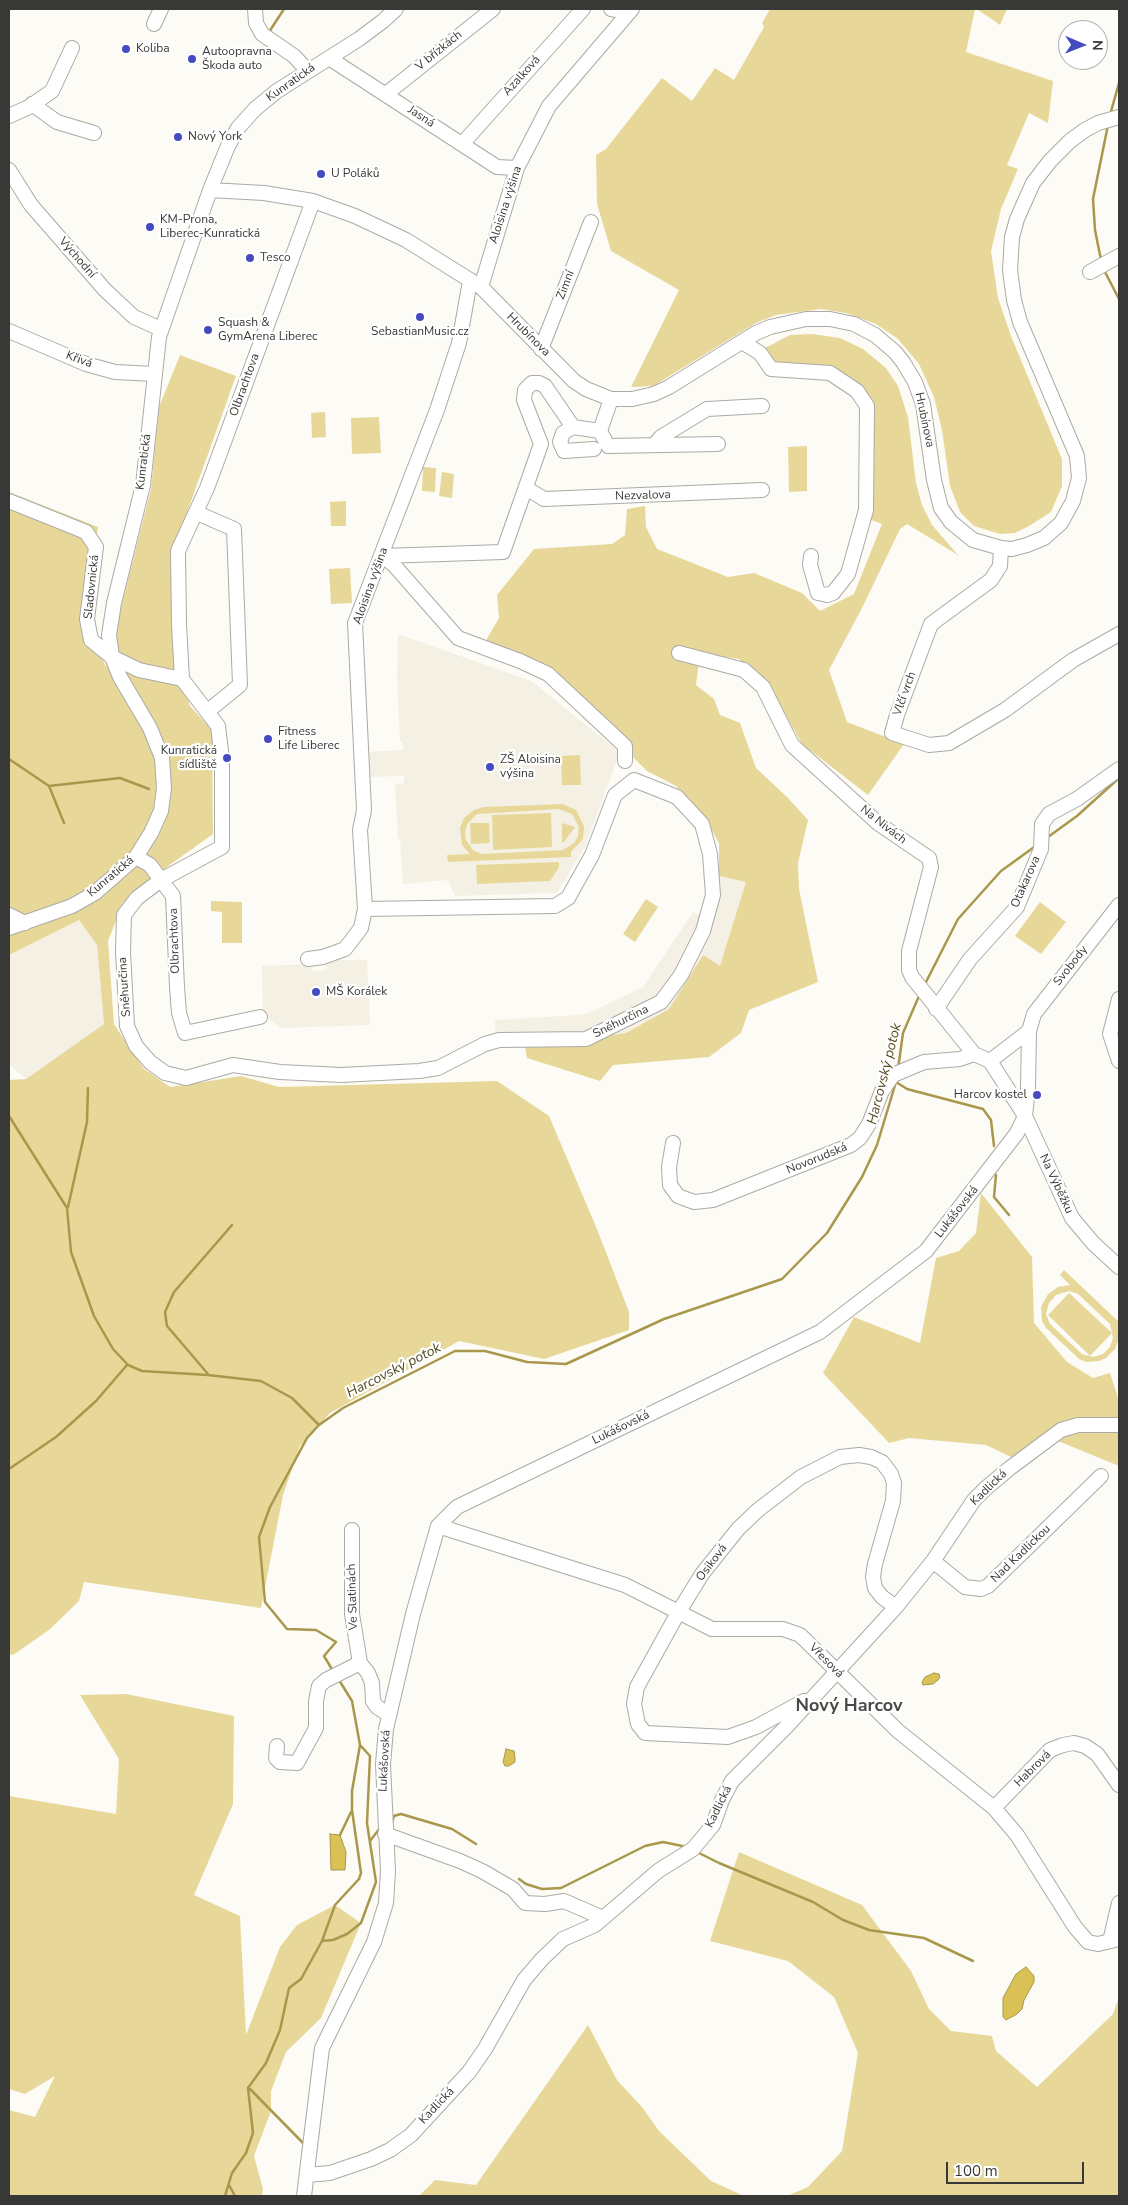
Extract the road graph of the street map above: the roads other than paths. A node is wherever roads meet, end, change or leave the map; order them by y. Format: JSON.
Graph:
{"nodes":[{"id":1,"x":162,"y":9,"type":"edge"},
{"id":2,"x":255,"y":9,"type":"edge"},
{"id":3,"x":396,"y":9,"type":"edge"},
{"id":4,"x":493,"y":9,"type":"edge"},
{"id":5,"x":583,"y":9,"type":"edge"},
{"id":6,"x":611,"y":9,"type":"edge"},
{"id":7,"x":630,"y":10,"type":"edge"},
{"id":8,"x":154,"y":24,"type":"dead end"},
{"id":9,"x":72,"y":48,"type":"dead end"},
{"id":10,"x":329,"y":58,"type":"junction"},
{"id":11,"x":308,"y":71,"type":"junction"},
{"id":12,"x":386,"y":94,"type":"junction"},
{"id":13,"x":32,"y":104,"type":"junction"},
{"id":14,"x":9,"y":116,"type":"edge"},
{"id":15,"x":1119,"y":117,"type":"edge"},
{"id":16,"x":94,"y":133,"type":"dead end"},
{"id":17,"x":462,"y":144,"type":"junction"},
{"id":18,"x":517,"y":168,"type":"junction"},
{"id":19,"x":9,"y":170,"type":"edge"},
{"id":20,"x":210,"y":190,"type":"junction"},
{"id":21,"x":313,"y":201,"type":"junction"},
{"id":22,"x":591,"y":222,"type":"dead end"},
{"id":23,"x":476,"y":284,"type":"junction"},
{"id":24,"x":161,"y":329,"type":"junction"},
{"id":25,"x":9,"y":331,"type":"edge"},
{"id":26,"x":742,"y":342,"type":"junction"},
{"id":27,"x":542,"y":349,"type":"junction"},
{"id":28,"x":154,"y":374,"type":"junction"},
{"id":29,"x":611,"y":398,"type":"junction"},
{"id":30,"x":762,"y":406,"type":"dead end"},
{"id":31,"x":573,"y":427,"type":"junction"},
{"id":32,"x":600,"y":431,"type":"junction"},
{"id":33,"x":718,"y":444,"type":"dead end"},
{"id":34,"x":654,"y":445,"type":"junction"},
{"id":35,"x":594,"y":449,"type":"dead end"},
{"id":36,"x":526,"y":488,"type":"junction"},
{"id":37,"x":762,"y":490,"type":"dead end"},
{"id":38,"x":9,"y":501,"type":"edge"},
{"id":39,"x":197,"y":513,"type":"junction"},
{"id":40,"x":1001,"y":548,"type":"junction"},
{"id":41,"x":382,"y":556,"type":"junction"},
{"id":42,"x":810,"y":556,"type":"dead end"},
{"id":43,"x":1119,"y":634,"type":"edge"},
{"id":44,"x":679,"y":654,"type":"dead end"},
{"id":45,"x":112,"y":657,"type":"junction"},
{"id":46,"x":182,"y":679,"type":"junction"},
{"id":47,"x":208,"y":711,"type":"junction"},
{"id":48,"x":626,"y":761,"type":"dead end"},
{"id":49,"x":1119,"y":768,"type":"edge"},
{"id":50,"x":136,"y":857,"type":"junction"},
{"id":51,"x":161,"y":880,"type":"junction"},
{"id":52,"x":1119,"y":905,"type":"edge"},
{"id":53,"x":365,"y":909,"type":"junction"},
{"id":54,"x":9,"y":914,"type":"edge"},
{"id":55,"x":25,"y":923,"type":"junction"},
{"id":56,"x":9,"y":928,"type":"edge"},
{"id":57,"x":308,"y":959,"type":"dead end"},
{"id":58,"x":1119,"y":999,"type":"edge"},
{"id":59,"x":936,"y":1009,"type":"junction"},
{"id":60,"x":260,"y":1017,"type":"dead end"},
{"id":61,"x":1029,"y":1031,"type":"junction"},
{"id":62,"x":974,"y":1054,"type":"junction"},
{"id":63,"x":990,"y":1061,"type":"junction"},
{"id":64,"x":1119,"y":1061,"type":"edge"},
{"id":65,"x":1025,"y":1116,"type":"junction"},
{"id":66,"x":673,"y":1142,"type":"dead end"},
{"id":67,"x":1119,"y":1267,"type":"edge"},
{"id":68,"x":1119,"y":1425,"type":"edge"},
{"id":69,"x":1101,"y":1476,"type":"dead end"},
{"id":70,"x":438,"y":1526,"type":"junction"},
{"id":71,"x":352,"y":1530,"type":"dead end"},
{"id":72,"x":933,"y":1561,"type":"junction"},
{"id":73,"x":896,"y":1607,"type":"junction"},
{"id":74,"x":678,"y":1613,"type":"junction"},
{"id":75,"x":360,"y":1663,"type":"junction"},
{"id":76,"x":836,"y":1671,"type":"junction"},
{"id":77,"x":813,"y":1696,"type":"junction"},
{"id":78,"x":388,"y":1714,"type":"junction"},
{"id":79,"x":277,"y":1746,"type":"dead end"},
{"id":80,"x":1119,"y":1785,"type":"edge"},
{"id":81,"x":994,"y":1808,"type":"junction"},
{"id":82,"x":386,"y":1834,"type":"junction"},
{"id":83,"x":1119,"y":1903,"type":"edge"},
{"id":84,"x":603,"y":1918,"type":"junction"},
{"id":85,"x":1115,"y":1940,"type":"edge"},
{"id":86,"x":307,"y":2176,"type":"junction"},
{"id":87,"x":304,"y":2196,"type":"edge"}],
"edges":[{"from":1,"to":8,"type":"street"},
{"from":2,"to":11,"type":"street"},
{"from":3,"to":10,"type":"street","name":"Kunratická"},
{"from":4,"to":12,"type":"street","name":"V břízkách"},
{"from":5,"to":17,"type":"street","name":"Azalková"},
{"from":6,"to":7,"type":"street"},
{"from":7,"to":18,"type":"street","name":"Aloisina výšina"},
{"from":9,"to":13,"type":"street"},
{"from":10,"to":11,"type":"street","name":"Kunratická"},
{"from":10,"to":12,"type":"street","name":"Jasná"},
{"from":11,"to":20,"type":"street","name":"Kunratická"},
{"from":12,"to":17,"type":"street","name":"Jasná"},
{"from":13,"to":14,"type":"street"},
{"from":13,"to":16,"type":"street"},
{"from":15,"to":40,"type":"street","name":"Hrubínova"},
{"from":17,"to":18,"type":"street","name":"Jasná"},
{"from":18,"to":23,"type":"street","name":"Aloisina výšina"},
{"from":19,"to":24,"type":"street","name":"Východní"},
{"from":20,"to":21,"type":"street","name":"Hrubínova"},
{"from":20,"to":24,"type":"street","name":"Kunratická"},
{"from":21,"to":23,"type":"street","name":"Hrubínova"},
{"from":21,"to":39,"type":"street","name":"Olbrachtova"},
{"from":22,"to":27,"type":"street","name":"Zimní"},
{"from":23,"to":27,"type":"street","name":"Hrubínova"},
{"from":23,"to":41,"type":"street","name":"Aloisina výšina"},
{"from":24,"to":28,"type":"street","name":"Kunratická"},
{"from":25,"to":28,"type":"street","name":"Křivá"},
{"from":26,"to":29,"type":"street","name":"Hrubínova"},
{"from":26,"to":40,"type":"street","name":"Hrubínova"},
{"from":26,"to":42,"type":"street"},
{"from":27,"to":29,"type":"street","name":"Hrubínova"},
{"from":28,"to":45,"type":"street","name":"Kunratická"},
{"from":29,"to":32,"type":"street"},
{"from":30,"to":34,"type":"street"},
{"from":31,"to":32,"type":"street"},
{"from":31,"to":35,"type":"street"},
{"from":31,"to":36,"type":"street"},
{"from":32,"to":34,"type":"street"},
{"from":33,"to":34,"type":"street"},
{"from":36,"to":37,"type":"street","name":"Nezvalova"},
{"from":36,"to":41,"type":"street"},
{"from":38,"to":45,"type":"street","name":"Sladovnická"},
{"from":39,"to":46,"type":"street","name":"Olbrachtova"},
{"from":39,"to":47,"type":"street"},
{"from":40,"to":43,"type":"street","name":"Vlčí vrch"},
{"from":41,"to":48,"type":"street"},
{"from":41,"to":53,"type":"street","name":"Aloisina výšina"},
{"from":44,"to":59,"type":"street","name":"Na Nivách"},
{"from":45,"to":46,"type":"street"},
{"from":45,"to":50,"type":"street","name":"Kunratická"},
{"from":46,"to":47,"type":"street"},
{"from":47,"to":51,"type":"street"},
{"from":49,"to":59,"type":"street","name":"Otakarova"},
{"from":50,"to":51,"type":"street","name":"Olbrachtova"},
{"from":50,"to":55,"type":"street","name":"Kunratická"},
{"from":51,"to":53,"type":"street","name":"Sněhurčina"},
{"from":51,"to":60,"type":"street","name":"Olbrachtova"},
{"from":52,"to":61,"type":"street","name":"Svobody"},
{"from":53,"to":57,"type":"street","name":"Aloisina výšina"},
{"from":54,"to":55,"type":"street"},
{"from":55,"to":56,"type":"street","name":"Kunratická"},
{"from":58,"to":64,"type":"street"},
{"from":59,"to":62,"type":"street","name":"Na Nivách"},
{"from":61,"to":63,"type":"street"},
{"from":61,"to":65,"type":"street","name":"Svobody"},
{"from":62,"to":63,"type":"street"},
{"from":62,"to":66,"type":"street","name":"Novorudská"},
{"from":63,"to":65,"type":"street"},
{"from":65,"to":67,"type":"street","name":"Na Výběžku"},
{"from":65,"to":70,"type":"street","name":"Lukášovská"},
{"from":68,"to":72,"type":"street","name":"Kadlická"},
{"from":69,"to":72,"type":"street","name":"Nad Kadlickou"},
{"from":70,"to":74,"type":"street","name":"Vřesová"},
{"from":70,"to":78,"type":"street","name":"Lukášovská"},
{"from":71,"to":75,"type":"street","name":"Ve Slatinách"},
{"from":72,"to":73,"type":"street","name":"Kadlická"},
{"from":73,"to":74,"type":"street","name":"Osiková"},
{"from":73,"to":76,"type":"street","name":"Kadlická"},
{"from":74,"to":76,"type":"street","name":"Vřesová"},
{"from":74,"to":77,"type":"street","name":"Osiková"},
{"from":75,"to":78,"type":"street","name":"Ve Slatinách"},
{"from":75,"to":79,"type":"street"},
{"from":76,"to":77,"type":"street","name":"Kadlická"},
{"from":76,"to":81,"type":"street","name":"Vřesová"},
{"from":77,"to":84,"type":"street","name":"Kadlická"},
{"from":78,"to":82,"type":"street","name":"Lukášovská"},
{"from":80,"to":81,"type":"street","name":"Habrová"},
{"from":81,"to":85,"type":"street","name":"Vřesová"},
{"from":82,"to":84,"type":"street"},
{"from":82,"to":86,"type":"street","name":"Lukášovská"},
{"from":83,"to":85,"type":"street"},
{"from":84,"to":86,"type":"street","name":"Kadlická"},
{"from":86,"to":87,"type":"street","name":"Lukášovská"}]}
